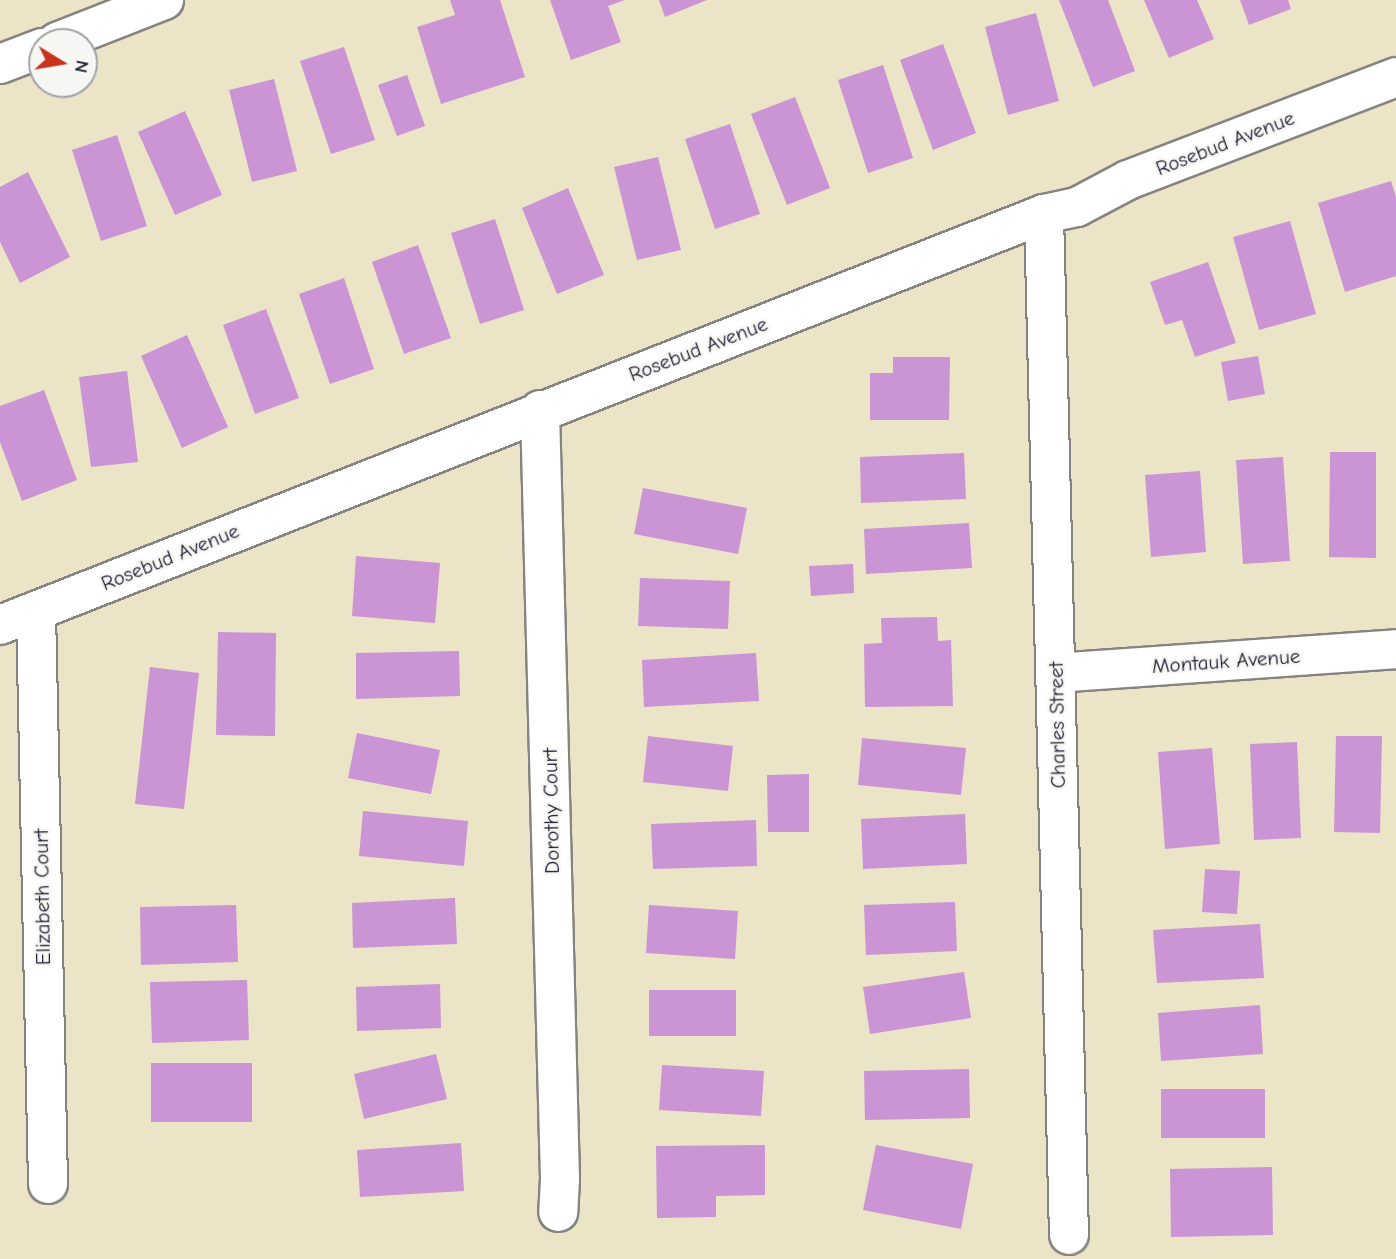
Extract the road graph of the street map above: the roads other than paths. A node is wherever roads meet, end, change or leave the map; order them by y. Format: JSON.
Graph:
{"nodes":[{"id":1,"x":164,"y":0,"type":"edge"},
{"id":2,"x":93,"y":28,"type":"edge"},
{"id":3,"x":28,"y":53,"type":"edge"},
{"id":4,"x":0,"y":64,"type":"edge"},
{"id":5,"x":1396,"y":77,"type":"edge"},
{"id":6,"x":1044,"y":214,"type":"junction"},
{"id":7,"x":540,"y":410,"type":"junction"},
{"id":8,"x":36,"y":611,"type":"junction"},
{"id":9,"x":0,"y":625,"type":"edge"},
{"id":10,"x":1396,"y":649,"type":"edge"},
{"id":11,"x":1056,"y":673,"type":"junction"},
{"id":12,"x":48,"y":1184,"type":"dead end"},
{"id":13,"x":558,"y":1212,"type":"dead end"},
{"id":14,"x":1069,"y":1235,"type":"dead end"}],
"edges":[{"from":1,"to":2,"type":"street"},
{"from":3,"to":4,"type":"street"},
{"from":5,"to":6,"type":"street","name":"Rosebud Avenue"},
{"from":6,"to":7,"type":"street","name":"Rosebud Avenue"},
{"from":6,"to":11,"type":"street","name":"Charles Street"},
{"from":7,"to":8,"type":"street","name":"Rosebud Avenue"},
{"from":7,"to":13,"type":"street","name":"Dorothy Court"},
{"from":8,"to":9,"type":"street","name":"Rosebud Avenue"},
{"from":8,"to":12,"type":"street","name":"Elizabeth Court"},
{"from":10,"to":11,"type":"street","name":"Montauk Avenue"},
{"from":11,"to":14,"type":"street","name":"Charles Street"}]}
